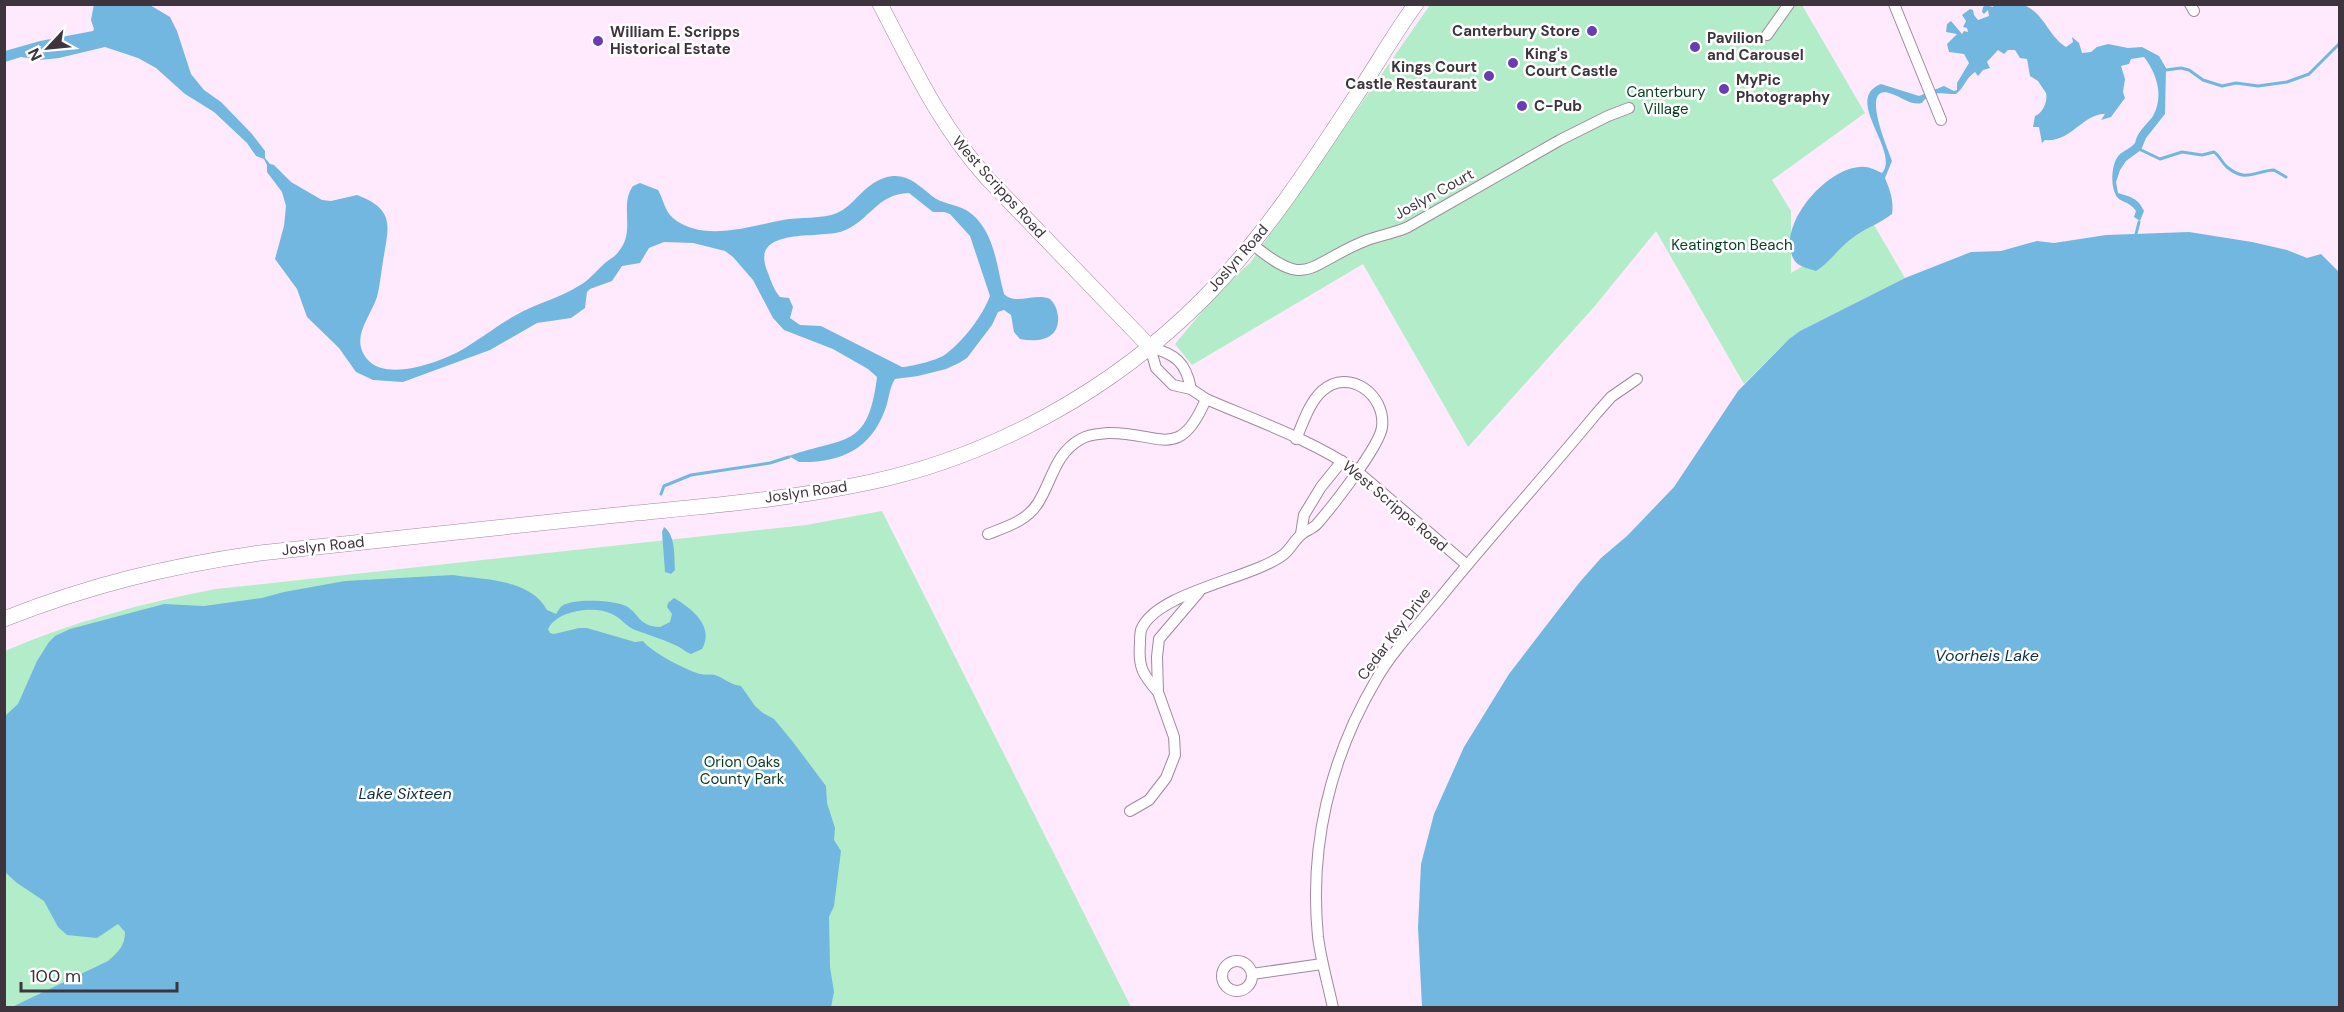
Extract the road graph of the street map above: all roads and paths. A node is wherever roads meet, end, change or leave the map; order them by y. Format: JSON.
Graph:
{"nodes":[{"id":1,"x":880,"y":4,"type":"edge"},
{"id":2,"x":1416,"y":4,"type":"edge"},
{"id":3,"x":1789,"y":4,"type":"edge"},
{"id":4,"x":1894,"y":4,"type":"edge"},
{"id":5,"x":1767,"y":35,"type":"dead end"},
{"id":6,"x":1629,"y":108,"type":"dead end"},
{"id":7,"x":1941,"y":120,"type":"dead end"},
{"id":8,"x":1252,"y":244,"type":"junction"},
{"id":9,"x":1150,"y":347,"type":"junction"},
{"id":10,"x":1637,"y":379,"type":"dead end"},
{"id":11,"x":1191,"y":389,"type":"junction"},
{"id":12,"x":1206,"y":399,"type":"junction"},
{"id":13,"x":1296,"y":439,"type":"junction"},
{"id":14,"x":1342,"y":461,"type":"junction"},
{"id":15,"x":1357,"y":471,"type":"junction"},
{"id":16,"x":988,"y":534,"type":"dead end"},
{"id":17,"x":1301,"y":534,"type":"junction"},
{"id":18,"x":1467,"y":565,"type":"junction"},
{"id":19,"x":1200,"y":591,"type":"junction"},
{"id":20,"x":4,"y":619,"type":"edge"},
{"id":21,"x":1158,"y":692,"type":"junction"},
{"id":22,"x":1130,"y":811,"type":"dead end"},
{"id":23,"x":1323,"y":964,"type":"junction"},
{"id":24,"x":1252,"y":974,"type":"dead end"},
{"id":25,"x":1334,"y":1008,"type":"edge"}],
"edges":[{"from":1,"to":9,"type":"street","name":"West Scripps Road"},
{"from":2,"to":8,"type":"street","name":"Joslyn Road"},
{"from":3,"to":5,"type":"street"},
{"from":4,"to":7,"type":"street"},
{"from":6,"to":8,"type":"street","name":"Joslyn Court"},
{"from":8,"to":9,"type":"street","name":"Joslyn Road"},
{"from":9,"to":11,"type":"street","name":"West Scripps Road"},
{"from":9,"to":11,"type":"street","name":"West Scripps Road"},
{"from":9,"to":20,"type":"street","name":"Joslyn Road"},
{"from":10,"to":18,"type":"street","name":"Cedar Key Drive"},
{"from":11,"to":12,"type":"street","name":"West Scripps Road"},
{"from":12,"to":13,"type":"street","name":"West Scripps Road"},
{"from":12,"to":16,"type":"street"},
{"from":13,"to":14,"type":"street","name":"West Scripps Road"},
{"from":13,"to":15,"type":"street"},
{"from":14,"to":15,"type":"street","name":"West Scripps Road"},
{"from":14,"to":17,"type":"street"},
{"from":15,"to":17,"type":"street"},
{"from":15,"to":18,"type":"street","name":"West Scripps Road"},
{"from":17,"to":19,"type":"street"},
{"from":18,"to":23,"type":"street","name":"Cedar Key Drive"},
{"from":19,"to":21,"type":"street"},
{"from":19,"to":21,"type":"street"},
{"from":21,"to":22,"type":"street"},
{"from":23,"to":24,"type":"street"},
{"from":23,"to":25,"type":"street","name":"Cedar Key Drive"}]}
